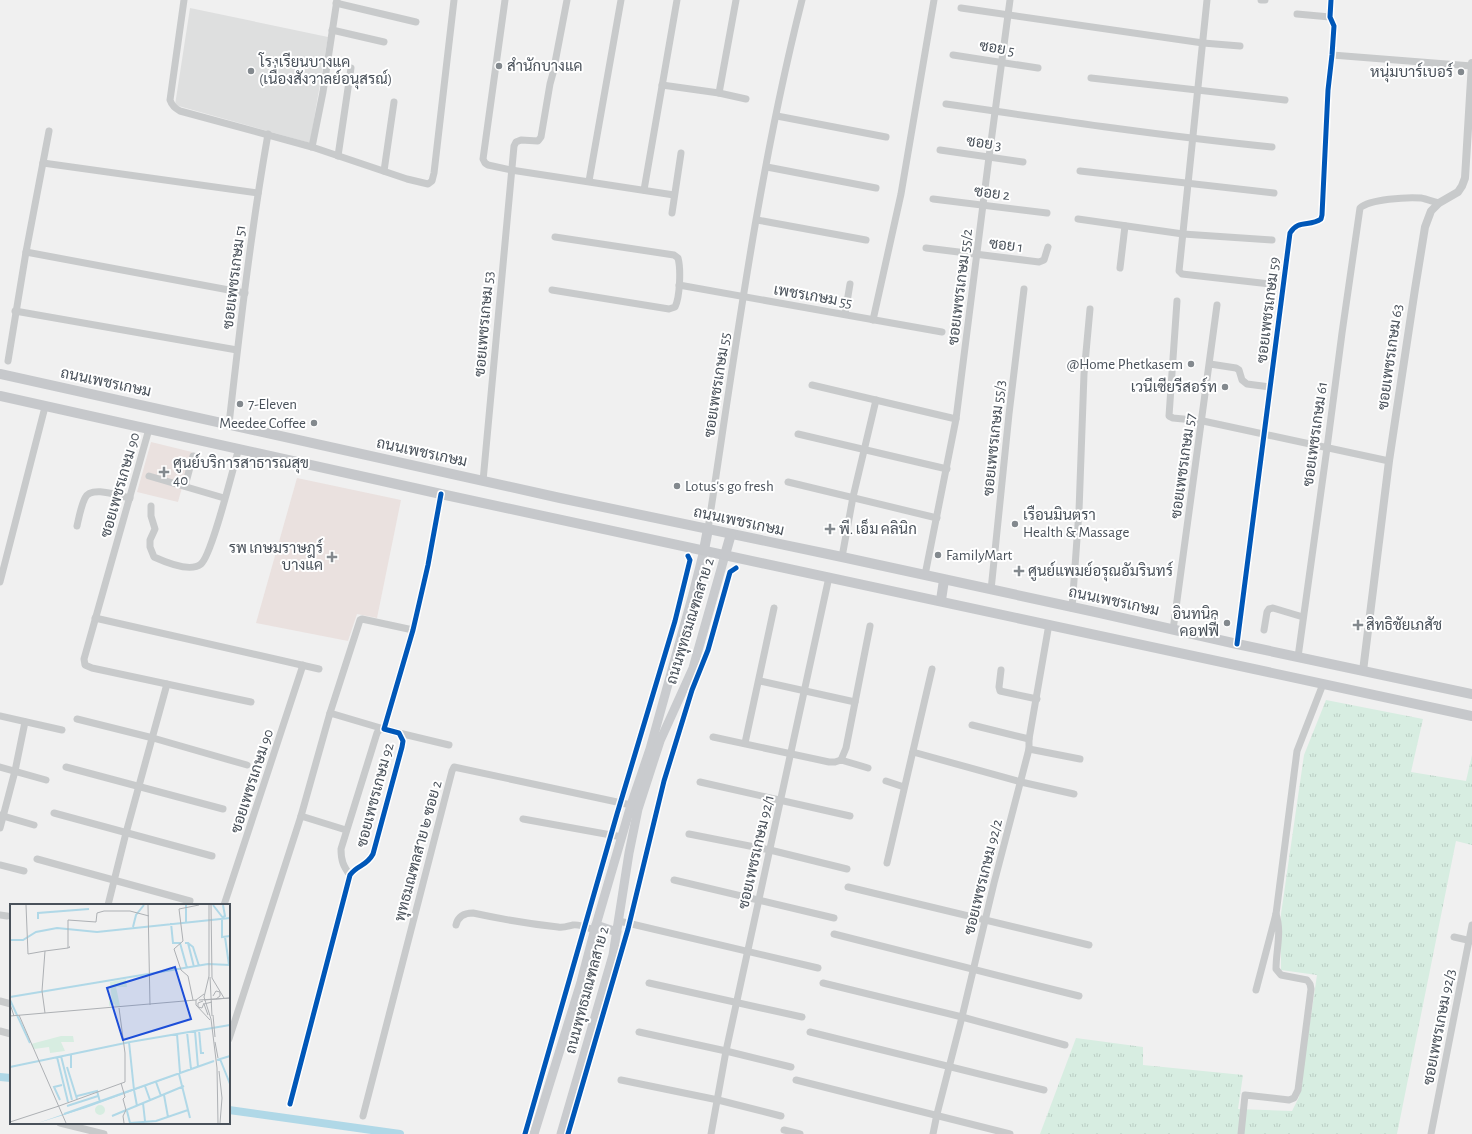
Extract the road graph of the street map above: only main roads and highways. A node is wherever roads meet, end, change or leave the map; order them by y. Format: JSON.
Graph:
{"nodes":[{"id":1,"x":0,"y":374,"type":"edge"},
{"id":2,"x":0,"y":396,"type":"edge"},
{"id":3,"x":708,"y":529,"type":"junction"},
{"id":4,"x":731,"y":534,"type":"junction"},
{"id":5,"x":704,"y":550,"type":"junction"},
{"id":6,"x":725,"y":555,"type":"junction"},
{"id":7,"x":944,"y":580,"type":"junction"},
{"id":8,"x":941,"y":600,"type":"junction"},
{"id":9,"x":1472,"y":694,"type":"edge"},
{"id":10,"x":1472,"y":716,"type":"edge"},
{"id":11,"x":595,"y":927,"type":"junction"},
{"id":12,"x":617,"y":932,"type":"junction"},
{"id":13,"x":562,"y":1131,"type":"edge"},
{"id":14,"x":534,"y":1134,"type":"edge"}],
"edges":[{"from":1,"to":3,"type":"main road","name":"ถนนเพชรเกษม"},
{"from":2,"to":5,"type":"main road"},
{"from":3,"to":4,"type":"main road","name":"ถนนเพชรเกษม"},
{"from":3,"to":5,"type":"main road"},
{"from":4,"to":6,"type":"main road"},
{"from":4,"to":7,"type":"main road","name":"ถนนเพชรเกษม"},
{"from":5,"to":6,"type":"main road"},
{"from":5,"to":11,"type":"main road","name":"ถนนพุทธมณฑลสาย 2"},
{"from":6,"to":8,"type":"main road"},
{"from":6,"to":12,"type":"main road","name":"ถนนพุทธมณฑลสาย 2"},
{"from":7,"to":8,"type":"main road"},
{"from":7,"to":9,"type":"main road","name":"ถนนเพชรเกษม"},
{"from":8,"to":10,"type":"main road"},
{"from":11,"to":12,"type":"main road"},
{"from":11,"to":14,"type":"main road","name":"ถนนพุทธมณฑลสาย 2"},
{"from":12,"to":13,"type":"main road","name":"ถนนพุทธมณฑลสาย 2"}]}
